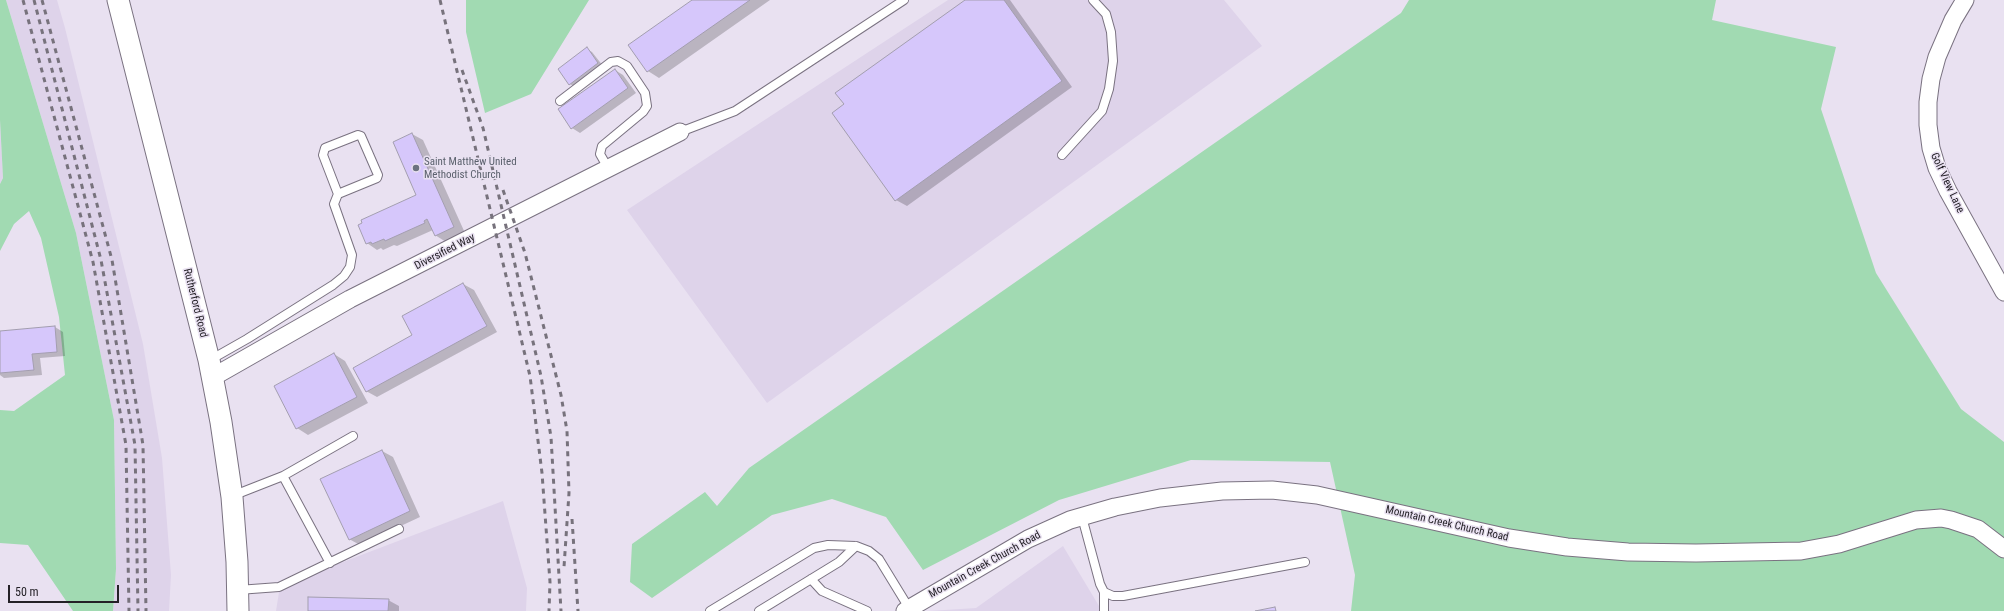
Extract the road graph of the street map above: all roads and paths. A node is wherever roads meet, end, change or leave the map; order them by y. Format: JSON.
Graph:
{"nodes":[{"id":1,"x":118,"y":0,"type":"edge"},
{"id":2,"x":904,"y":0,"type":"edge"},
{"id":3,"x":1093,"y":0,"type":"edge"},
{"id":4,"x":1966,"y":0,"type":"edge"},
{"id":5,"x":560,"y":100,"type":"dead end"},
{"id":6,"x":680,"y":132,"type":"joint"},
{"id":7,"x":1062,"y":155,"type":"dead end"},
{"id":8,"x":608,"y":168,"type":"junction"},
{"id":9,"x":338,"y":194,"type":"junction"},
{"id":10,"x":2004,"y":292,"type":"edge"},
{"id":11,"x":211,"y":369,"type":"junction"},
{"id":12,"x":353,"y":436,"type":"dead end"},
{"id":13,"x":283,"y":476,"type":"junction"},
{"id":14,"x":232,"y":497,"type":"junction"},
{"id":15,"x":1082,"y":517,"type":"junction"},
{"id":16,"x":399,"y":529,"type":"dead end"},
{"id":17,"x":856,"y":546,"type":"junction"},
{"id":18,"x":2004,"y":549,"type":"edge"},
{"id":19,"x":1305,"y":562,"type":"dead end"},
{"id":20,"x":330,"y":563,"type":"junction"},
{"id":21,"x":811,"y":579,"type":"junction"},
{"id":22,"x":237,"y":590,"type":"junction"},
{"id":23,"x":1104,"y":592,"type":"junction"},
{"id":24,"x":907,"y":610,"type":"edge"},
{"id":25,"x":238,"y":611,"type":"edge"},
{"id":26,"x":710,"y":611,"type":"edge"},
{"id":27,"x":759,"y":611,"type":"edge"},
{"id":28,"x":867,"y":611,"type":"edge"},
{"id":29,"x":1104,"y":611,"type":"edge"}],
"edges":[{"from":1,"to":11,"type":"street","name":"Rutherford Road"},
{"from":2,"to":6,"type":"lane"},
{"from":3,"to":7,"type":"lane"},
{"from":4,"to":10,"type":"street","name":"Golf View Lane"},
{"from":5,"to":8,"type":"lane"},
{"from":6,"to":8,"type":"street","name":"Diversified Way"},
{"from":8,"to":11,"type":"street","name":"Diversified Way"},
{"from":9,"to":9,"type":"lane"},
{"from":9,"to":11,"type":"lane"},
{"from":11,"to":14,"type":"street","name":"Rutherford Road"},
{"from":12,"to":13,"type":"lane"},
{"from":13,"to":14,"type":"lane"},
{"from":13,"to":20,"type":"lane"},
{"from":14,"to":22,"type":"street","name":"Rutherford Road"},
{"from":15,"to":18,"type":"street","name":"Mountain Creek Church Road"},
{"from":15,"to":23,"type":"lane"},
{"from":15,"to":24,"type":"street","name":"Mountain Creek Church Road"},
{"from":16,"to":20,"type":"lane"},
{"from":17,"to":21,"type":"lane"},
{"from":17,"to":24,"type":"lane"},
{"from":17,"to":26,"type":"lane"},
{"from":19,"to":23,"type":"lane"},
{"from":20,"to":22,"type":"lane"},
{"from":21,"to":27,"type":"lane"},
{"from":21,"to":28,"type":"lane"},
{"from":22,"to":25,"type":"street","name":"Rutherford Road"},
{"from":23,"to":29,"type":"lane"}]}
